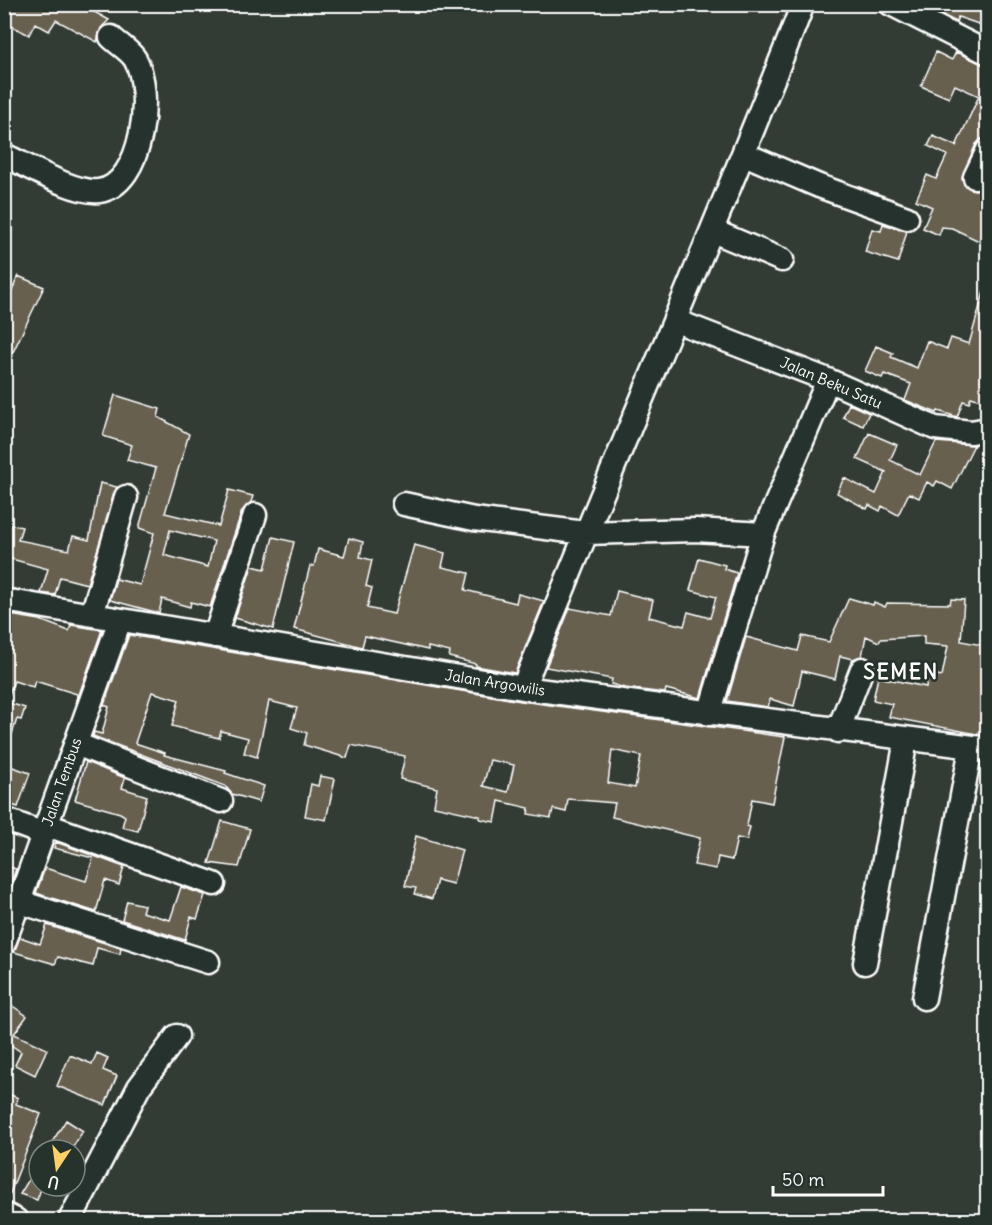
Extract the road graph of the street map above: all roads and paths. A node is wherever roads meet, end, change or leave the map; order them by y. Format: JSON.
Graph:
{"nodes":[{"id":1,"x":803,"y":4,"type":"edge"},
{"id":2,"x":891,"y":4,"type":"edge"},
{"id":3,"x":111,"y":37,"type":"dead end"},
{"id":4,"x":987,"y":53,"type":"edge"},
{"id":5,"x":987,"y":150,"type":"edge"},
{"id":6,"x":744,"y":154,"type":"junction"},
{"id":7,"x":4,"y":155,"type":"edge"},
{"id":8,"x":975,"y":177,"type":"dead end"},
{"id":9,"x":907,"y":218,"type":"dead end"},
{"id":10,"x":713,"y":231,"type":"junction"},
{"id":11,"x":782,"y":260,"type":"dead end"},
{"id":12,"x":676,"y":321,"type":"junction"},
{"id":13,"x":828,"y":380,"type":"junction"},
{"id":14,"x":987,"y":429,"type":"edge"},
{"id":15,"x":126,"y":497,"type":"dead end"},
{"id":16,"x":404,"y":504,"type":"dead end"},
{"id":17,"x":255,"y":516,"type":"dead end"},
{"id":18,"x":585,"y":533,"type":"junction"},
{"id":19,"x":763,"y":534,"type":"junction"},
{"id":20,"x":4,"y":600,"type":"edge"},
{"id":21,"x":92,"y":615,"type":"junction"},
{"id":22,"x":120,"y":620,"type":"junction"},
{"id":23,"x":215,"y":636,"type":"junction"},
{"id":24,"x":862,"y":669,"type":"dead end"},
{"id":25,"x":523,"y":688,"type":"junction"},
{"id":26,"x":709,"y":714,"type":"junction"},
{"id":27,"x":837,"y":731,"type":"junction"},
{"id":28,"x":906,"y":740,"type":"junction"},
{"id":29,"x":76,"y":744,"type":"junction"},
{"id":30,"x":979,"y":749,"type":"edge"},
{"id":31,"x":222,"y":801,"type":"dead end"},
{"id":32,"x":4,"y":819,"type":"edge"},
{"id":33,"x":46,"y":829,"type":"junction"},
{"id":34,"x":214,"y":884,"type":"dead end"},
{"id":35,"x":20,"y":902,"type":"junction"},
{"id":36,"x":4,"y":943,"type":"edge"},
{"id":37,"x":208,"y":962,"type":"dead end"},
{"id":38,"x":865,"y":963,"type":"dead end"},
{"id":39,"x":924,"y":998,"type":"dead end"},
{"id":40,"x":177,"y":1036,"type":"dead end"},
{"id":41,"x":4,"y":1214,"type":"edge"},
{"id":42,"x":16,"y":1221,"type":"edge"},
{"id":43,"x":70,"y":1221,"type":"edge"}],
"edges":[{"from":1,"to":6,"type":"street"},
{"from":2,"to":4,"type":"street"},
{"from":3,"to":7,"type":"street"},
{"from":5,"to":8,"type":"street"},
{"from":6,"to":9,"type":"street"},
{"from":6,"to":10,"type":"street"},
{"from":10,"to":11,"type":"street"},
{"from":10,"to":12,"type":"street"},
{"from":12,"to":13,"type":"street","name":"Jalan Beku Satu"},
{"from":12,"to":18,"type":"street"},
{"from":13,"to":14,"type":"street","name":"Jalan Beku Satu"},
{"from":13,"to":19,"type":"street"},
{"from":15,"to":21,"type":"street"},
{"from":16,"to":18,"type":"street"},
{"from":17,"to":23,"type":"street"},
{"from":18,"to":19,"type":"street"},
{"from":18,"to":25,"type":"street"},
{"from":19,"to":26,"type":"street"},
{"from":20,"to":21,"type":"street","name":"Jalan Argowilis"},
{"from":21,"to":22,"type":"street","name":"Jalan Argowilis"},
{"from":22,"to":23,"type":"street","name":"Jalan Argowilis"},
{"from":22,"to":29,"type":"street","name":"Jalan Tembus"},
{"from":23,"to":25,"type":"street","name":"Jalan Argowilis"},
{"from":24,"to":27,"type":"street"},
{"from":25,"to":26,"type":"street","name":"Jalan Argowilis"},
{"from":26,"to":27,"type":"street","name":"Jalan Argowilis"},
{"from":27,"to":28,"type":"street","name":"Jalan Argowilis"},
{"from":28,"to":30,"type":"street","name":"Jalan Argowilis"},
{"from":28,"to":38,"type":"street"},
{"from":29,"to":31,"type":"street"},
{"from":29,"to":33,"type":"street","name":"Jalan Tembus"},
{"from":30,"to":39,"type":"street"},
{"from":32,"to":33,"type":"street"},
{"from":33,"to":34,"type":"street"},
{"from":33,"to":35,"type":"street","name":"Jalan Tembus"},
{"from":35,"to":36,"type":"street","name":"Jalan Tembus"},
{"from":35,"to":37,"type":"street"},
{"from":40,"to":43,"type":"street"},
{"from":41,"to":42,"type":"street"}]}
